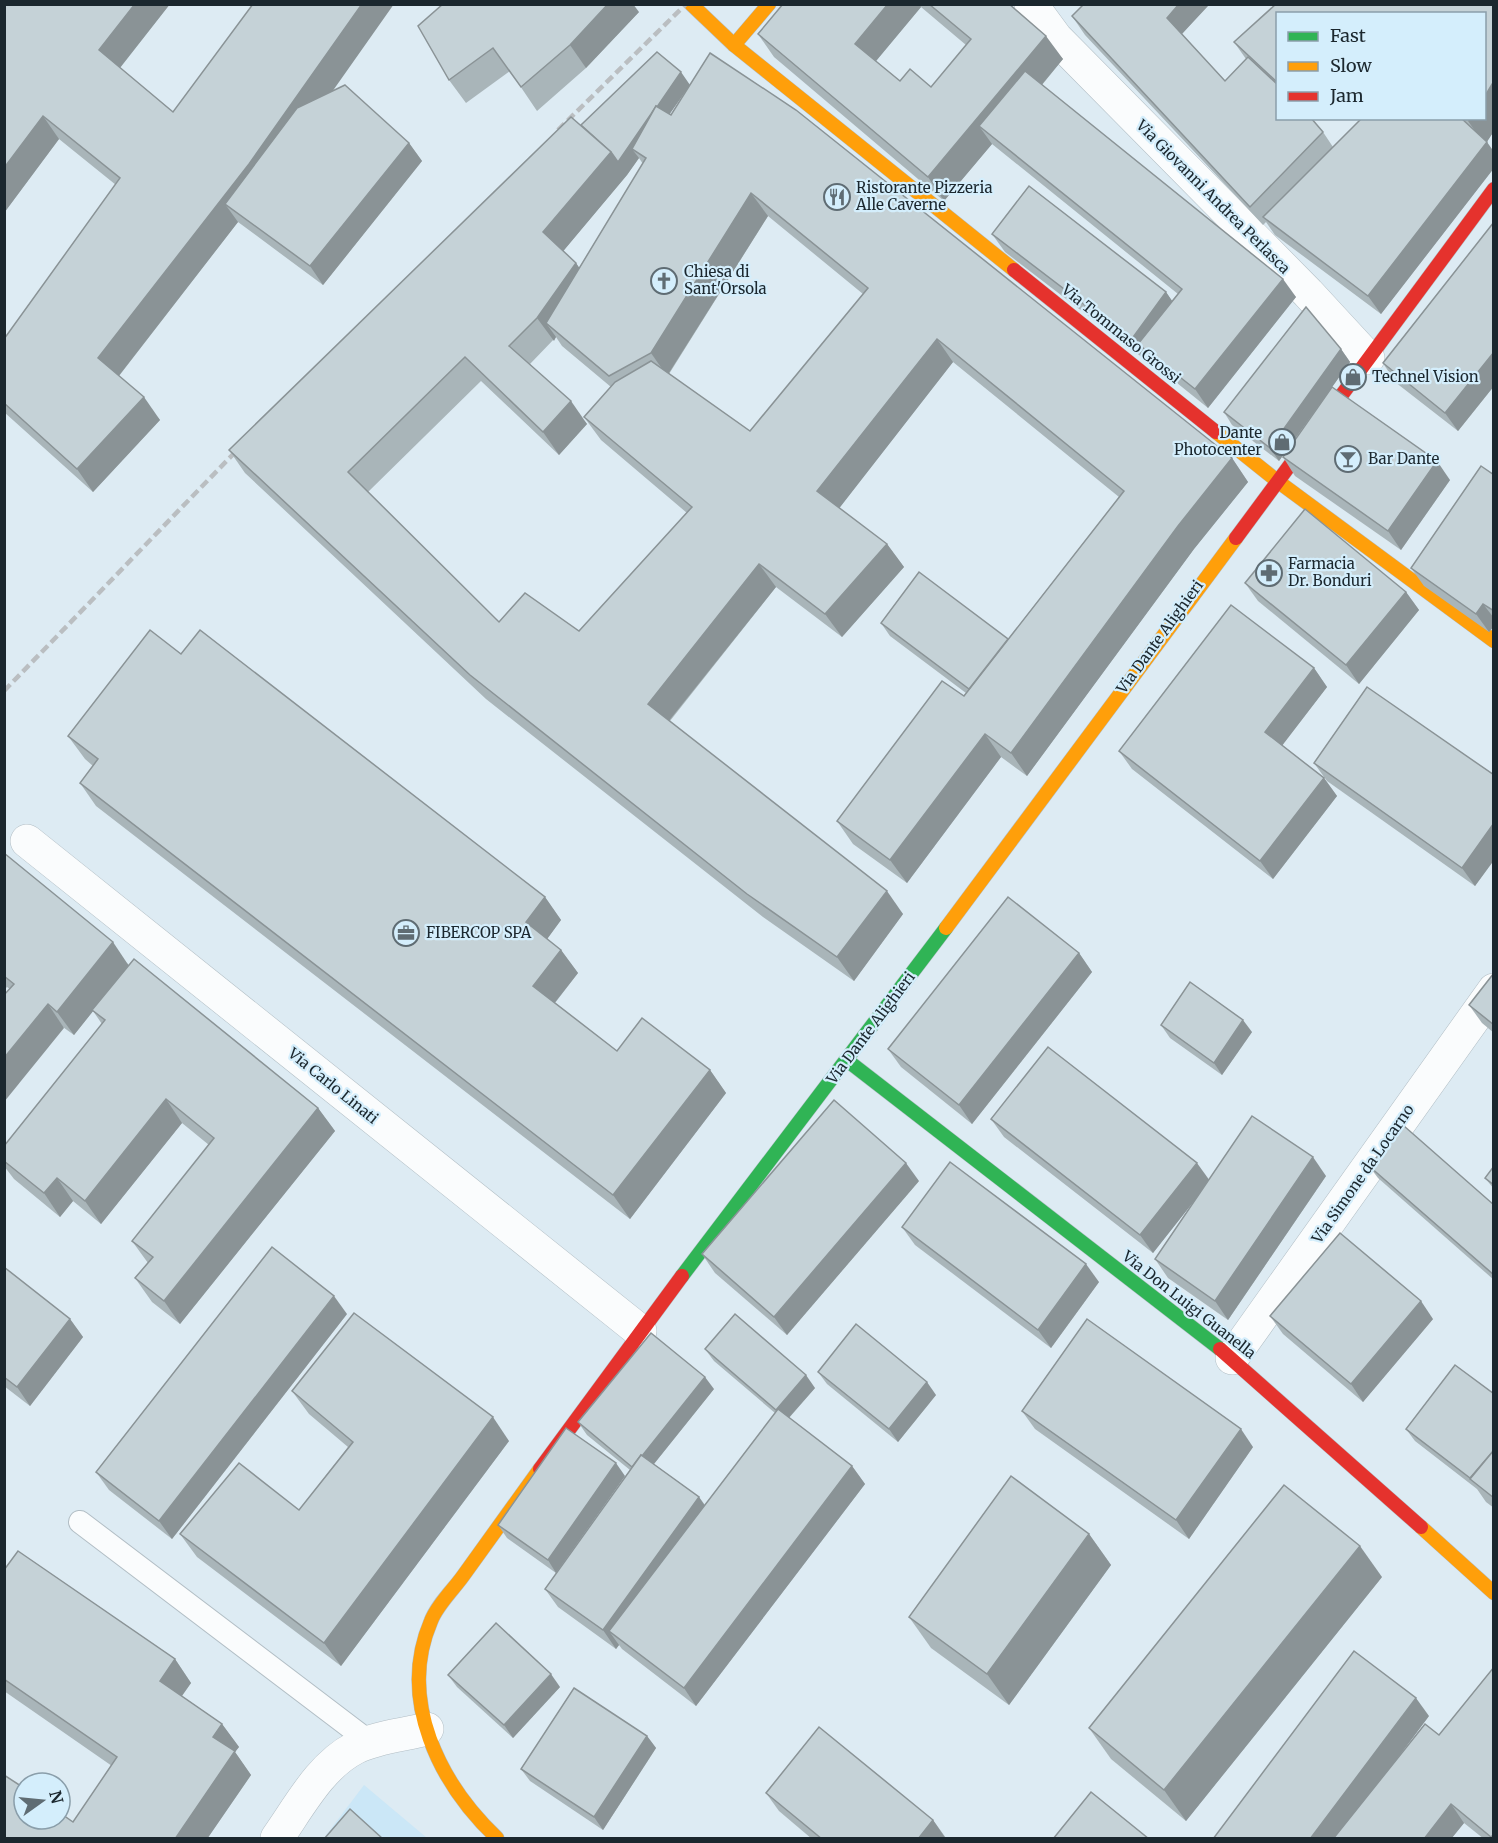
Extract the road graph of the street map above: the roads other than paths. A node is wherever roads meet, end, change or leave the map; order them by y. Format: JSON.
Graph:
{"nodes":[{"id":1,"x":691,"y":4,"type":"edge"},
{"id":2,"x":769,"y":4,"type":"edge"},
{"id":3,"x":1031,"y":4,"type":"edge"},
{"id":4,"x":1079,"y":13,"type":"edge"},
{"id":5,"x":1056,"y":38,"type":"junction"},
{"id":6,"x":734,"y":45,"type":"junction"},
{"id":7,"x":1494,"y":189,"type":"edge"},
{"id":8,"x":1368,"y":358,"type":"junction"},
{"id":9,"x":1276,"y":480,"type":"junction"},
{"id":10,"x":1494,"y":641,"type":"edge"},
{"id":11,"x":27,"y":841,"type":"dead end"},
{"id":12,"x":1494,"y":990,"type":"edge"},
{"id":13,"x":848,"y":1061,"type":"junction"},
{"id":14,"x":640,"y":1331,"type":"junction"},
{"id":15,"x":1232,"y":1358,"type":"junction"},
{"id":16,"x":80,"y":1522,"type":"dead end"},
{"id":17,"x":1494,"y":1593,"type":"edge"},
{"id":18,"x":427,"y":1729,"type":"junction"},
{"id":19,"x":371,"y":1743,"type":"junction"},
{"id":20,"x":277,"y":1839,"type":"edge"},
{"id":21,"x":497,"y":1839,"type":"edge"}],
"edges":[{"from":1,"to":6,"type":"main road","name":"Via Tommaso Grossi"},
{"from":2,"to":6,"type":"main road"},
{"from":3,"to":5,"type":"street","name":"Via Giovanni Andrea Perlasca"},
{"from":4,"to":5,"type":"street"},
{"from":5,"to":8,"type":"street","name":"Via Giovanni Andrea Perlasca"},
{"from":6,"to":9,"type":"main road","name":"Via Tommaso Grossi"},
{"from":7,"to":8,"type":"main road","name":"Via Dante Alighieri"},
{"from":8,"to":9,"type":"main road","name":"Via Dante Alighieri"},
{"from":9,"to":10,"type":"main road","name":"Via Tommaso Grossi"},
{"from":9,"to":13,"type":"main road","name":"Via Dante Alighieri"},
{"from":11,"to":14,"type":"street","name":"Via Carlo Linati"},
{"from":12,"to":15,"type":"street","name":"Via Simone da Locarno"},
{"from":13,"to":14,"type":"main road","name":"Via Dante Alighieri"},
{"from":13,"to":15,"type":"main road","name":"Via Don Luigi Guanella"},
{"from":14,"to":18,"type":"main road","name":"Via Dante Alighieri"},
{"from":15,"to":17,"type":"main road","name":"Via Don Luigi Guanella"},
{"from":16,"to":19,"type":"lane"},
{"from":18,"to":19,"type":"street"},
{"from":18,"to":21,"type":"main road","name":"Via Dante Alighieri"},
{"from":19,"to":20,"type":"street"}]}
